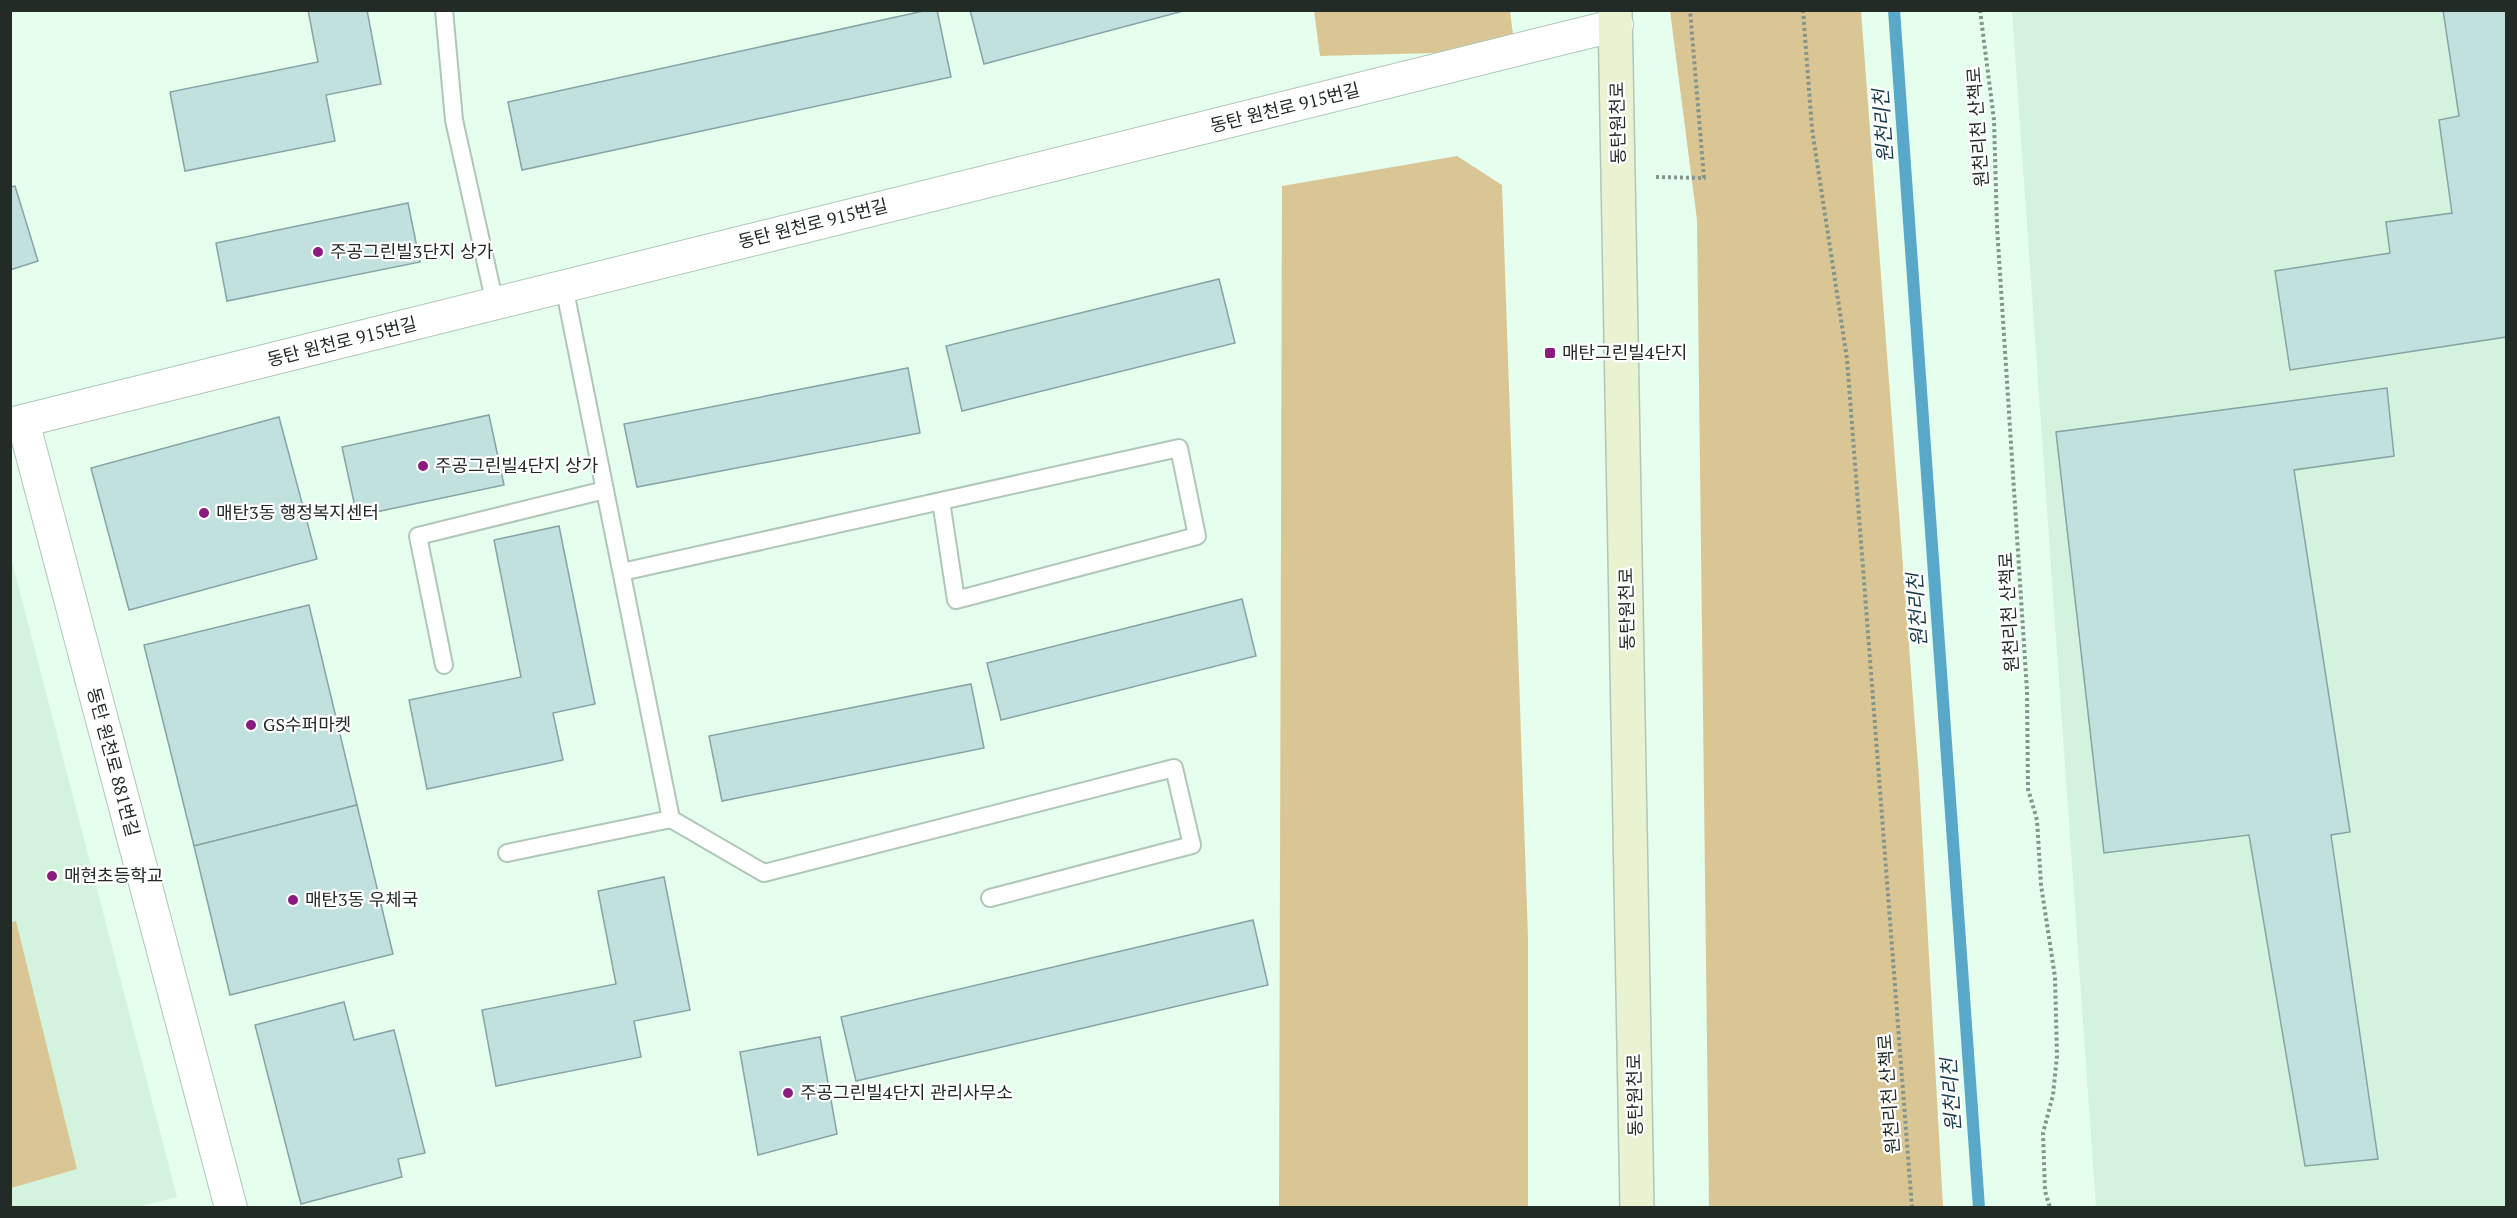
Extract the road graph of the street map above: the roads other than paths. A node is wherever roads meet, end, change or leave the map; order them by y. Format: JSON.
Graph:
{"nodes":[{"id":1,"x":444,"y":10,"type":"edge"},
{"id":2,"x":1616,"y":18,"type":"edge"},
{"id":3,"x":564,"y":286,"type":"junction"},
{"id":4,"x":495,"y":304,"type":"junction"},
{"id":5,"x":17,"y":422,"type":"edge"},
{"id":6,"x":605,"y":490,"type":"junction"},
{"id":7,"x":941,"y":501,"type":"junction"},
{"id":8,"x":622,"y":572,"type":"junction"},
{"id":9,"x":444,"y":665,"type":"dead end"},
{"id":10,"x":671,"y":819,"type":"junction"},
{"id":11,"x":507,"y":853,"type":"dead end"},
{"id":12,"x":990,"y":898,"type":"dead end"},
{"id":13,"x":231,"y":1208,"type":"edge"},
{"id":14,"x":1637,"y":1208,"type":"edge"}],
"edges":[{"from":1,"to":4,"type":"lane"},
{"from":2,"to":3,"type":"street","name":"동탄 원천로 915번길"},
{"from":2,"to":14,"type":"main road","name":"동탄원천로"},
{"from":3,"to":4,"type":"street","name":"동탄 원천로 915번길"},
{"from":3,"to":6,"type":"lane"},
{"from":4,"to":5,"type":"street","name":"동탄 원천로 915번길"},
{"from":5,"to":13,"type":"street","name":"동탄 원천로 881번길"},
{"from":6,"to":8,"type":"lane"},
{"from":6,"to":9,"type":"lane"},
{"from":7,"to":7,"type":"lane"},
{"from":7,"to":8,"type":"lane"},
{"from":8,"to":10,"type":"lane"},
{"from":10,"to":11,"type":"lane"},
{"from":10,"to":12,"type":"lane"}]}
